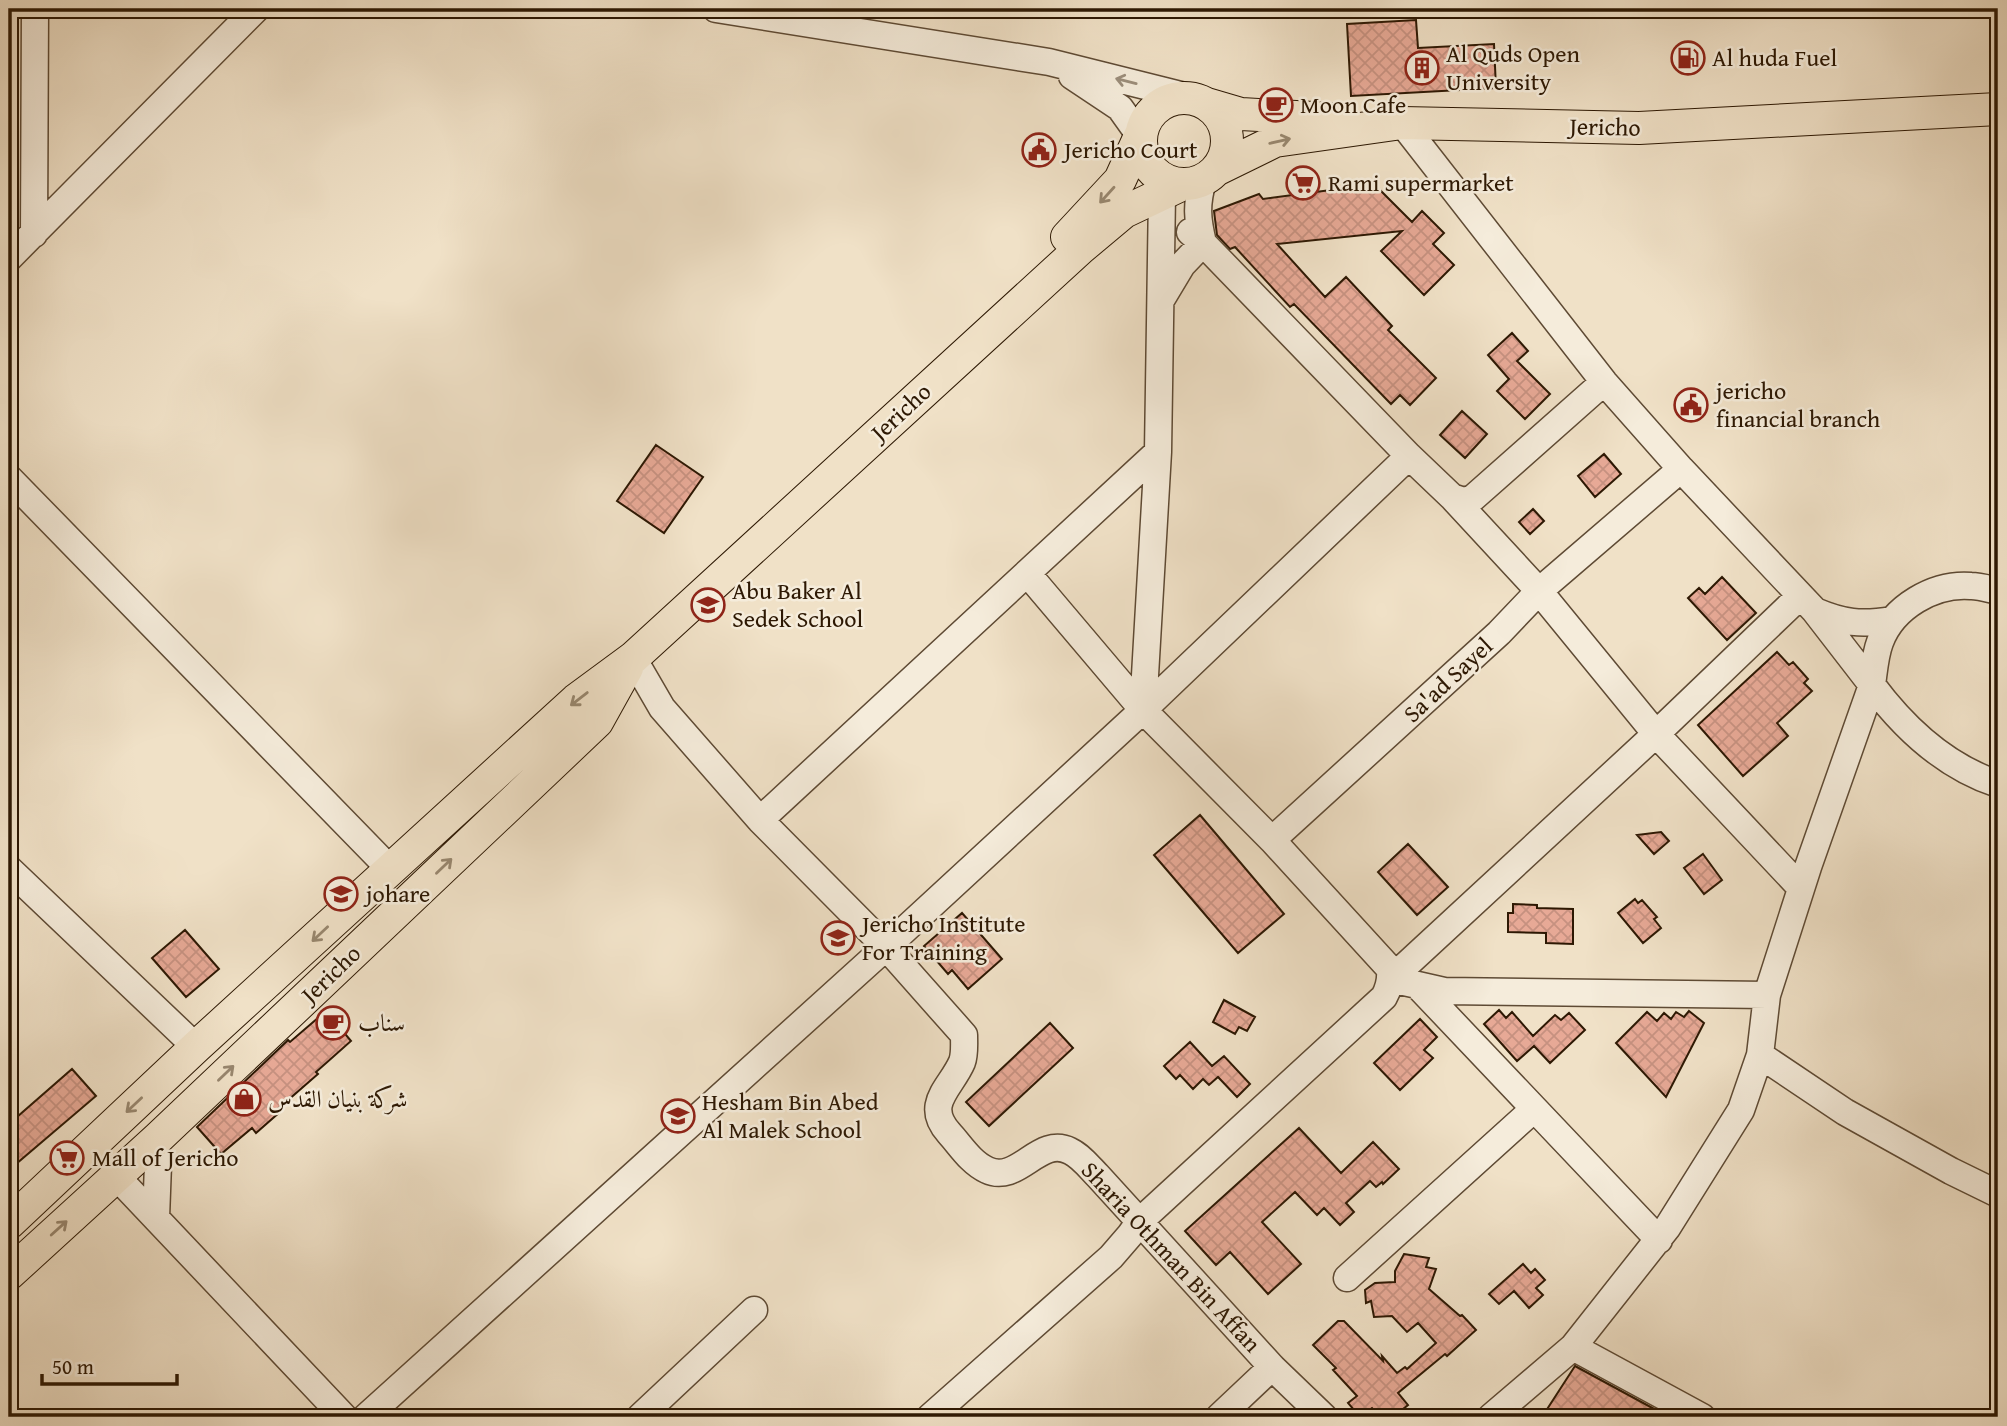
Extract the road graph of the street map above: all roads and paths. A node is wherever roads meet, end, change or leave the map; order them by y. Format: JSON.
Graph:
{"nodes":[{"id":1,"x":35,"y":9,"type":"edge"},
{"id":2,"x":256,"y":9,"type":"edge"},
{"id":3,"x":716,"y":9,"type":"edge"},
{"id":4,"x":1049,"y":62,"type":"junction"},
{"id":5,"x":1200,"y":101,"type":"junction"},
{"id":6,"x":1998,"y":109,"type":"edge"},
{"id":7,"x":1402,"y":123,"type":"junction"},
{"id":8,"x":1140,"y":136,"type":"junction"},
{"id":9,"x":1191,"y":182,"type":"junction"},
{"id":10,"x":34,"y":234,"type":"junction"},
{"id":11,"x":1203,"y":243,"type":"junction"},
{"id":12,"x":9,"y":258,"type":"edge"},
{"id":13,"x":1159,"y":303,"type":"junction"},
{"id":14,"x":944,"y":372,"type":"junction"},
{"id":15,"x":1604,"y":382,"type":"junction"},
{"id":16,"x":1157,"y":452,"type":"junction"},
{"id":17,"x":1409,"y":456,"type":"junction"},
{"id":18,"x":1681,"y":469,"type":"junction"},
{"id":19,"x":9,"y":478,"type":"edge"},
{"id":20,"x":1452,"y":497,"type":"junction"},
{"id":21,"x":1027,"y":573,"type":"junction"},
{"id":22,"x":1539,"y":591,"type":"junction"},
{"id":23,"x":1998,"y":591,"type":"edge"},
{"id":24,"x":1807,"y":603,"type":"junction"},
{"id":25,"x":1892,"y":620,"type":"junction"},
{"id":26,"x":633,"y":658,"type":"junction"},
{"id":27,"x":1872,"y":685,"type":"junction"},
{"id":28,"x":1143,"y":710,"type":"junction"},
{"id":29,"x":1656,"y":734,"type":"junction"},
{"id":30,"x":1998,"y":784,"type":"edge"},
{"id":31,"x":760,"y":820,"type":"junction"},
{"id":32,"x":1272,"y":840,"type":"junction"},
{"id":33,"x":9,"y":869,"type":"edge"},
{"id":34,"x":390,"y":869,"type":"junction"},
{"id":35,"x":1801,"y":888,"type":"junction"},
{"id":36,"x":886,"y":947,"type":"junction"},
{"id":37,"x":1391,"y":979,"type":"junction"},
{"id":38,"x":1417,"y":985,"type":"junction"},
{"id":39,"x":1767,"y":995,"type":"junction"},
{"id":40,"x":196,"y":1047,"type":"junction"},
{"id":41,"x":1759,"y":1055,"type":"junction"},
{"id":42,"x":1534,"y":1109,"type":"junction"},
{"id":43,"x":152,"y":1143,"type":"junction"},
{"id":44,"x":116,"y":1176,"type":"junction"},
{"id":45,"x":1998,"y":1194,"type":"edge"},
{"id":46,"x":156,"y":1218,"type":"junction"},
{"id":47,"x":1140,"y":1222,"type":"junction"},
{"id":48,"x":9,"y":1223,"type":"edge"},
{"id":49,"x":1659,"y":1240,"type":"junction"},
{"id":50,"x":9,"y":1274,"type":"edge"},
{"id":51,"x":1347,"y":1278,"type":"dead end"},
{"id":52,"x":754,"y":1310,"type":"dead end"},
{"id":53,"x":1573,"y":1347,"type":"junction"},
{"id":54,"x":1272,"y":1367,"type":"junction"},
{"id":55,"x":344,"y":1417,"type":"edge"},
{"id":56,"x":366,"y":1417,"type":"edge"},
{"id":57,"x":640,"y":1417,"type":"edge"},
{"id":58,"x":930,"y":1417,"type":"edge"},
{"id":59,"x":1219,"y":1417,"type":"edge"},
{"id":60,"x":1324,"y":1417,"type":"edge"},
{"id":61,"x":1491,"y":1417,"type":"edge"},
{"id":62,"x":1702,"y":1417,"type":"edge"}],
"edges":[{"from":1,"to":10,"type":"street"},
{"from":2,"to":10,"type":"street"},
{"from":3,"to":4,"type":"street"},
{"from":5,"to":4,"type":"street","one_way":true},
{"from":4,"to":8,"type":"street"},
{"from":5,"to":7,"type":"main road"},
{"from":5,"to":8,"type":"main road"},
{"from":5,"to":9,"type":"main road"},
{"from":6,"to":7,"type":"main road","name":"Jericho"},
{"from":9,"to":7,"type":"main road","name":"Jericho","one_way":true},
{"from":7,"to":15,"type":"street"},
{"from":8,"to":9,"type":"main road"},
{"from":8,"to":14,"type":"main road","one_way":true},
{"from":9,"to":11,"type":"street"},
{"from":9,"to":11,"type":"street"},
{"from":9,"to":13,"type":"street"},
{"from":9,"to":14,"type":"main road","name":"Jericho"},
{"from":10,"to":12,"type":"street"},
{"from":11,"to":13,"type":"street"},
{"from":11,"to":17,"type":"street"},
{"from":13,"to":16,"type":"street"},
{"from":14,"to":26,"type":"main road","name":"Jericho"},
{"from":15,"to":18,"type":"street"},
{"from":15,"to":20,"type":"street"},
{"from":16,"to":21,"type":"street"},
{"from":16,"to":28,"type":"street"},
{"from":17,"to":20,"type":"street"},
{"from":17,"to":28,"type":"street"},
{"from":18,"to":22,"type":"street","name":"Sa'ad Sayel"},
{"from":18,"to":24,"type":"street"},
{"from":19,"to":34,"type":"street"},
{"from":20,"to":22,"type":"street"},
{"from":21,"to":28,"type":"street"},
{"from":21,"to":31,"type":"street"},
{"from":22,"to":29,"type":"street"},
{"from":22,"to":32,"type":"street","name":"Sa'ad Sayel"},
{"from":23,"to":25,"type":"street"},
{"from":24,"to":25,"type":"street"},
{"from":24,"to":27,"type":"street"},
{"from":24,"to":29,"type":"street"},
{"from":25,"to":27,"type":"street"},
{"from":26,"to":31,"type":"street","name":"Sharia Othman Bin Affan"},
{"from":26,"to":34,"type":"main road","name":"Jericho","one_way":true},
{"from":43,"to":26,"type":"main road","name":"Jericho","one_way":true},
{"from":27,"to":30,"type":"street"},
{"from":27,"to":35,"type":"street"},
{"from":28,"to":32,"type":"street"},
{"from":28,"to":36,"type":"street"},
{"from":29,"to":35,"type":"street"},
{"from":29,"to":37,"type":"street"},
{"from":31,"to":36,"type":"street","name":"Sharia Othman Bin Affan"},
{"from":32,"to":37,"type":"street"},
{"from":33,"to":40,"type":"street"},
{"from":34,"to":40,"type":"main road","name":"Jericho","one_way":true},
{"from":35,"to":39,"type":"street"},
{"from":36,"to":47,"type":"street","name":"Sharia Othman Bin Affan"},
{"from":36,"to":56,"type":"street"},
{"from":37,"to":38,"type":"street"},
{"from":37,"to":47,"type":"street"},
{"from":38,"to":39,"type":"street"},
{"from":38,"to":42,"type":"street"},
{"from":39,"to":41,"type":"street"},
{"from":40,"to":48,"type":"main road","name":"Jericho","one_way":true},
{"from":41,"to":45,"type":"street"},
{"from":41,"to":49,"type":"street"},
{"from":42,"to":49,"type":"street"},
{"from":42,"to":51,"type":"street"},
{"from":43,"to":44,"type":"main road","name":"Jericho"},
{"from":43,"to":46,"type":"street"},
{"from":44,"to":46,"type":"street"},
{"from":50,"to":44,"type":"main road","name":"Jericho","one_way":true},
{"from":46,"to":55,"type":"street"},
{"from":47,"to":54,"type":"street","name":"Sharia Othman Bin Affan"},
{"from":47,"to":58,"type":"street"},
{"from":49,"to":53,"type":"street"},
{"from":52,"to":57,"type":"street"},
{"from":53,"to":61,"type":"street"},
{"from":53,"to":62,"type":"street"},
{"from":54,"to":59,"type":"street"},
{"from":54,"to":60,"type":"street","name":"Sharia Othman Bin Affan"}]}
